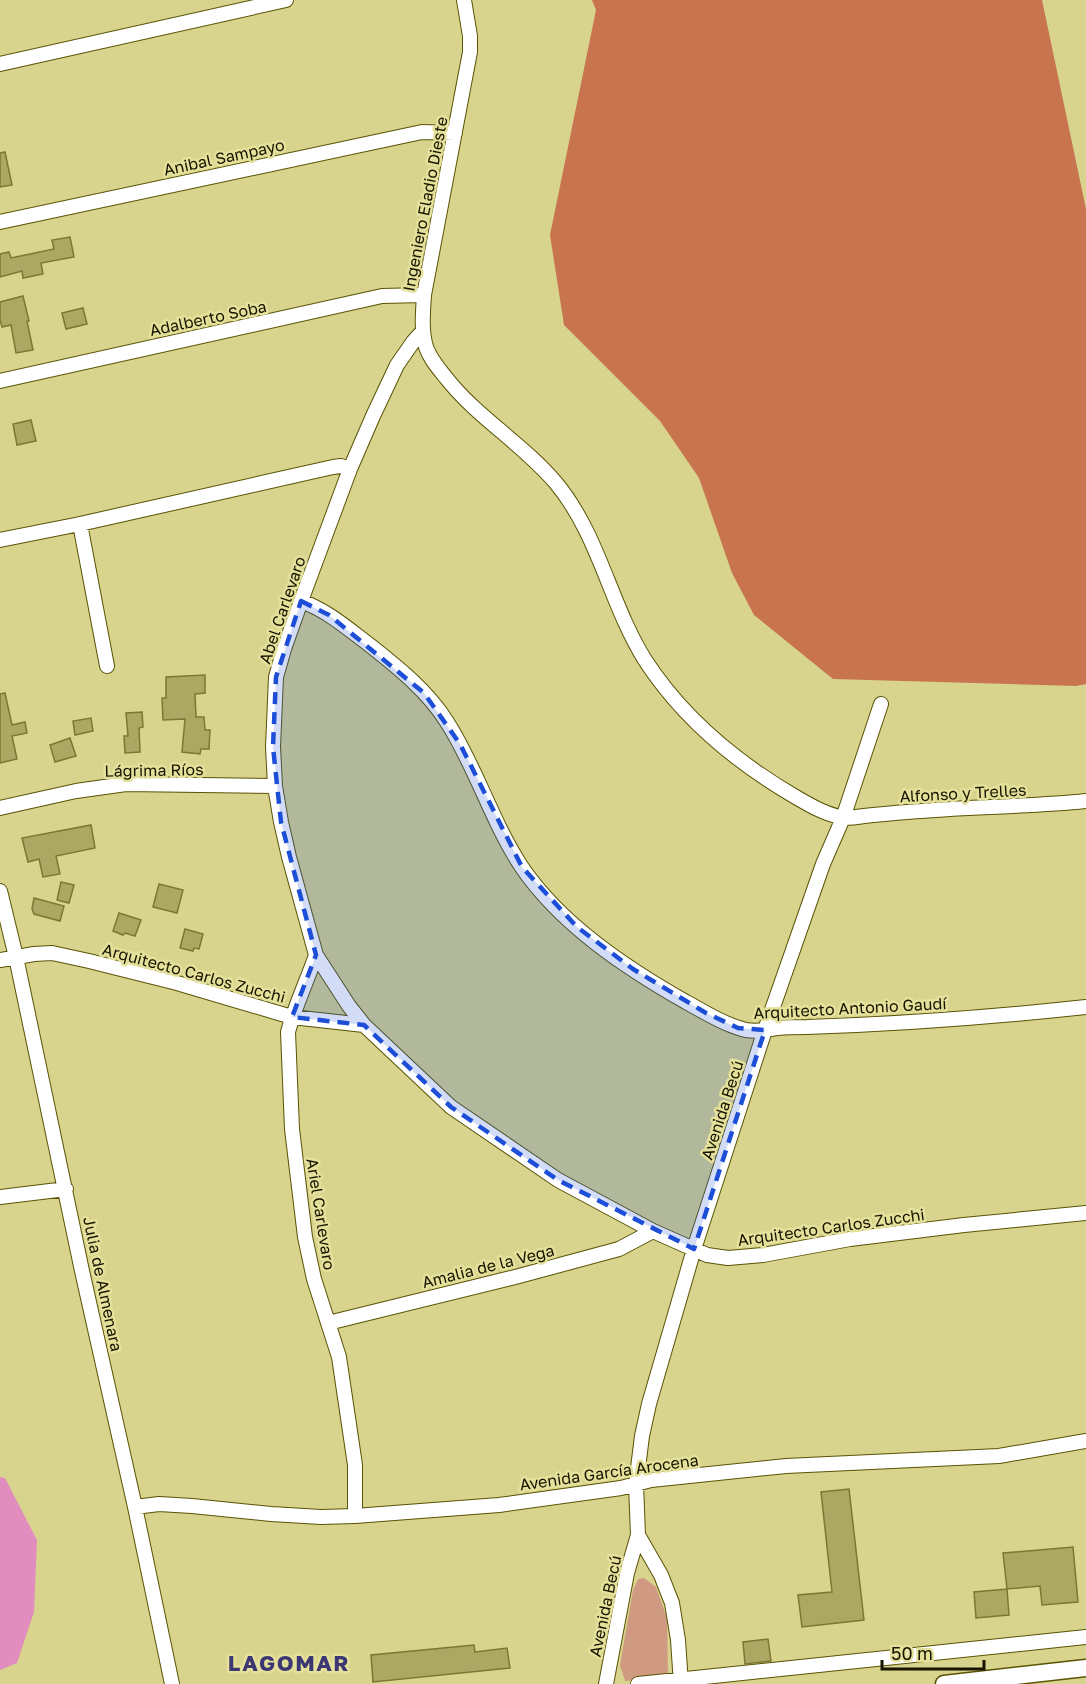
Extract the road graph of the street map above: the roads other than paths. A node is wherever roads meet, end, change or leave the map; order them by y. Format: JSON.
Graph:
{"nodes":[{"id":1,"x":286,"y":0,"type":"edge"},
{"id":2,"x":464,"y":0,"type":"edge"},
{"id":3,"x":0,"y":64,"type":"edge"},
{"id":4,"x":455,"y":133,"type":"junction"},
{"id":5,"x":0,"y":222,"type":"edge"},
{"id":6,"x":424,"y":295,"type":"junction"},
{"id":7,"x":423,"y":331,"type":"junction"},
{"id":8,"x":0,"y":381,"type":"edge"},
{"id":9,"x":350,"y":469,"type":"junction"},
{"id":10,"x":80,"y":524,"type":"junction"},
{"id":11,"x":0,"y":540,"type":"edge"},
{"id":12,"x":301,"y":601,"type":"junction"},
{"id":13,"x":107,"y":666,"type":"dead end"},
{"id":14,"x":881,"y":704,"type":"dead end"},
{"id":15,"x":275,"y":786,"type":"junction"},
{"id":16,"x":1086,"y":801,"type":"edge"},
{"id":17,"x":0,"y":808,"type":"edge"},
{"id":18,"x":843,"y":818,"type":"junction"},
{"id":19,"x":0,"y":891,"type":"edge"},
{"id":20,"x":316,"y":955,"type":"junction"},
{"id":21,"x":16,"y":957,"type":"junction"},
{"id":22,"x":0,"y":960,"type":"edge"},
{"id":23,"x":1086,"y":1007,"type":"edge"},
{"id":24,"x":292,"y":1017,"type":"junction"},
{"id":25,"x":364,"y":1025,"type":"junction"},
{"id":26,"x":765,"y":1030,"type":"junction"},
{"id":27,"x":66,"y":1190,"type":"junction"},
{"id":28,"x":0,"y":1197,"type":"edge"},
{"id":29,"x":1086,"y":1213,"type":"edge"},
{"id":30,"x":653,"y":1231,"type":"junction"},
{"id":31,"x":694,"y":1249,"type":"junction"},
{"id":32,"x":328,"y":1323,"type":"junction"},
{"id":33,"x":1086,"y":1441,"type":"edge"},
{"id":34,"x":636,"y":1484,"type":"junction"},
{"id":35,"x":135,"y":1507,"type":"junction"},
{"id":36,"x":355,"y":1516,"type":"junction"},
{"id":37,"x":638,"y":1535,"type":"junction"},
{"id":38,"x":1086,"y":1637,"type":"edge"},
{"id":39,"x":1086,"y":1668,"type":"edge"},
{"id":40,"x":681,"y":1682,"type":"edge"},
{"id":41,"x":172,"y":1684,"type":"edge"},
{"id":42,"x":606,"y":1684,"type":"edge"},
{"id":43,"x":638,"y":1684,"type":"edge"},
{"id":44,"x":944,"y":1684,"type":"edge"}],
"edges":[{"from":1,"to":3,"type":"street"},
{"from":2,"to":4,"type":"street","name":"Ingeniero Eladio Dieste"},
{"from":4,"to":5,"type":"street","name":"Anibal Sampayo"},
{"from":4,"to":6,"type":"street","name":"Ingeniero Eladio Dieste"},
{"from":6,"to":7,"type":"street","name":"Ingeniero Eladio Dieste"},
{"from":6,"to":8,"type":"street","name":"Adalberto Soba"},
{"from":7,"to":9,"type":"street","name":"Abel Carlevaro"},
{"from":7,"to":18,"type":"street","name":"Ingeniero Eladio Dieste"},
{"from":9,"to":10,"type":"street"},
{"from":9,"to":12,"type":"street","name":"Abel Carlevaro"},
{"from":10,"to":11,"type":"street"},
{"from":10,"to":13,"type":"street"},
{"from":12,"to":15,"type":"street","name":"Abel Carlevaro"},
{"from":12,"to":26,"type":"street","name":"Arquitecto Antonio Gaudí"},
{"from":14,"to":18,"type":"street","name":"Avenida Becú"},
{"from":15,"to":17,"type":"street","name":"Lágrima Ríos"},
{"from":15,"to":20,"type":"street","name":"Abel Carlevaro"},
{"from":16,"to":18,"type":"street","name":"Alfonso y Trelles"},
{"from":18,"to":26,"type":"street","name":"Avenida Becú"},
{"from":19,"to":21,"type":"street","name":"Julia de Almenara"},
{"from":20,"to":24,"type":"street","name":"Ariel Carlevaro"},
{"from":20,"to":25,"type":"street","name":"Arquitecto Carlos Zucchi"},
{"from":21,"to":22,"type":"street","name":"Arquitecto Carlos Zucchi"},
{"from":21,"to":24,"type":"street","name":"Arquitecto Carlos Zucchi"},
{"from":21,"to":27,"type":"street","name":"Julia de Almenara"},
{"from":23,"to":26,"type":"street","name":"Arquitecto Antonio Gaudí"},
{"from":24,"to":25,"type":"street","name":"Arquitecto Carlos Zucchi"},
{"from":24,"to":32,"type":"street","name":"Ariel Carlevaro"},
{"from":25,"to":30,"type":"street","name":"Arquitecto Carlos Zucchi"},
{"from":26,"to":31,"type":"street","name":"Avenida Becú"},
{"from":27,"to":28,"type":"street"},
{"from":27,"to":35,"type":"street","name":"Julia de Almenara"},
{"from":29,"to":31,"type":"street","name":"Arquitecto Carlos Zucchi"},
{"from":30,"to":31,"type":"street","name":"Arquitecto Carlos Zucchi"},
{"from":30,"to":32,"type":"street","name":"Amalia de la Vega"},
{"from":31,"to":34,"type":"street","name":"Avenida Becú"},
{"from":32,"to":36,"type":"street","name":"Ariel Carlevaro"},
{"from":33,"to":34,"type":"street","name":"Avenida García Arocena"},
{"from":34,"to":36,"type":"street","name":"Avenida García Arocena"},
{"from":34,"to":37,"type":"street","name":"Avenida Becú"},
{"from":35,"to":36,"type":"street","name":"Avenida García Arocena"},
{"from":35,"to":41,"type":"street","name":"Julia de Almenara"},
{"from":37,"to":40,"type":"street","name":"Avenida Becú"},
{"from":37,"to":42,"type":"street","name":"Avenida Becú"},
{"from":38,"to":40,"type":"street"},
{"from":39,"to":44,"type":"main road"},
{"from":40,"to":43,"type":"street"}]}
